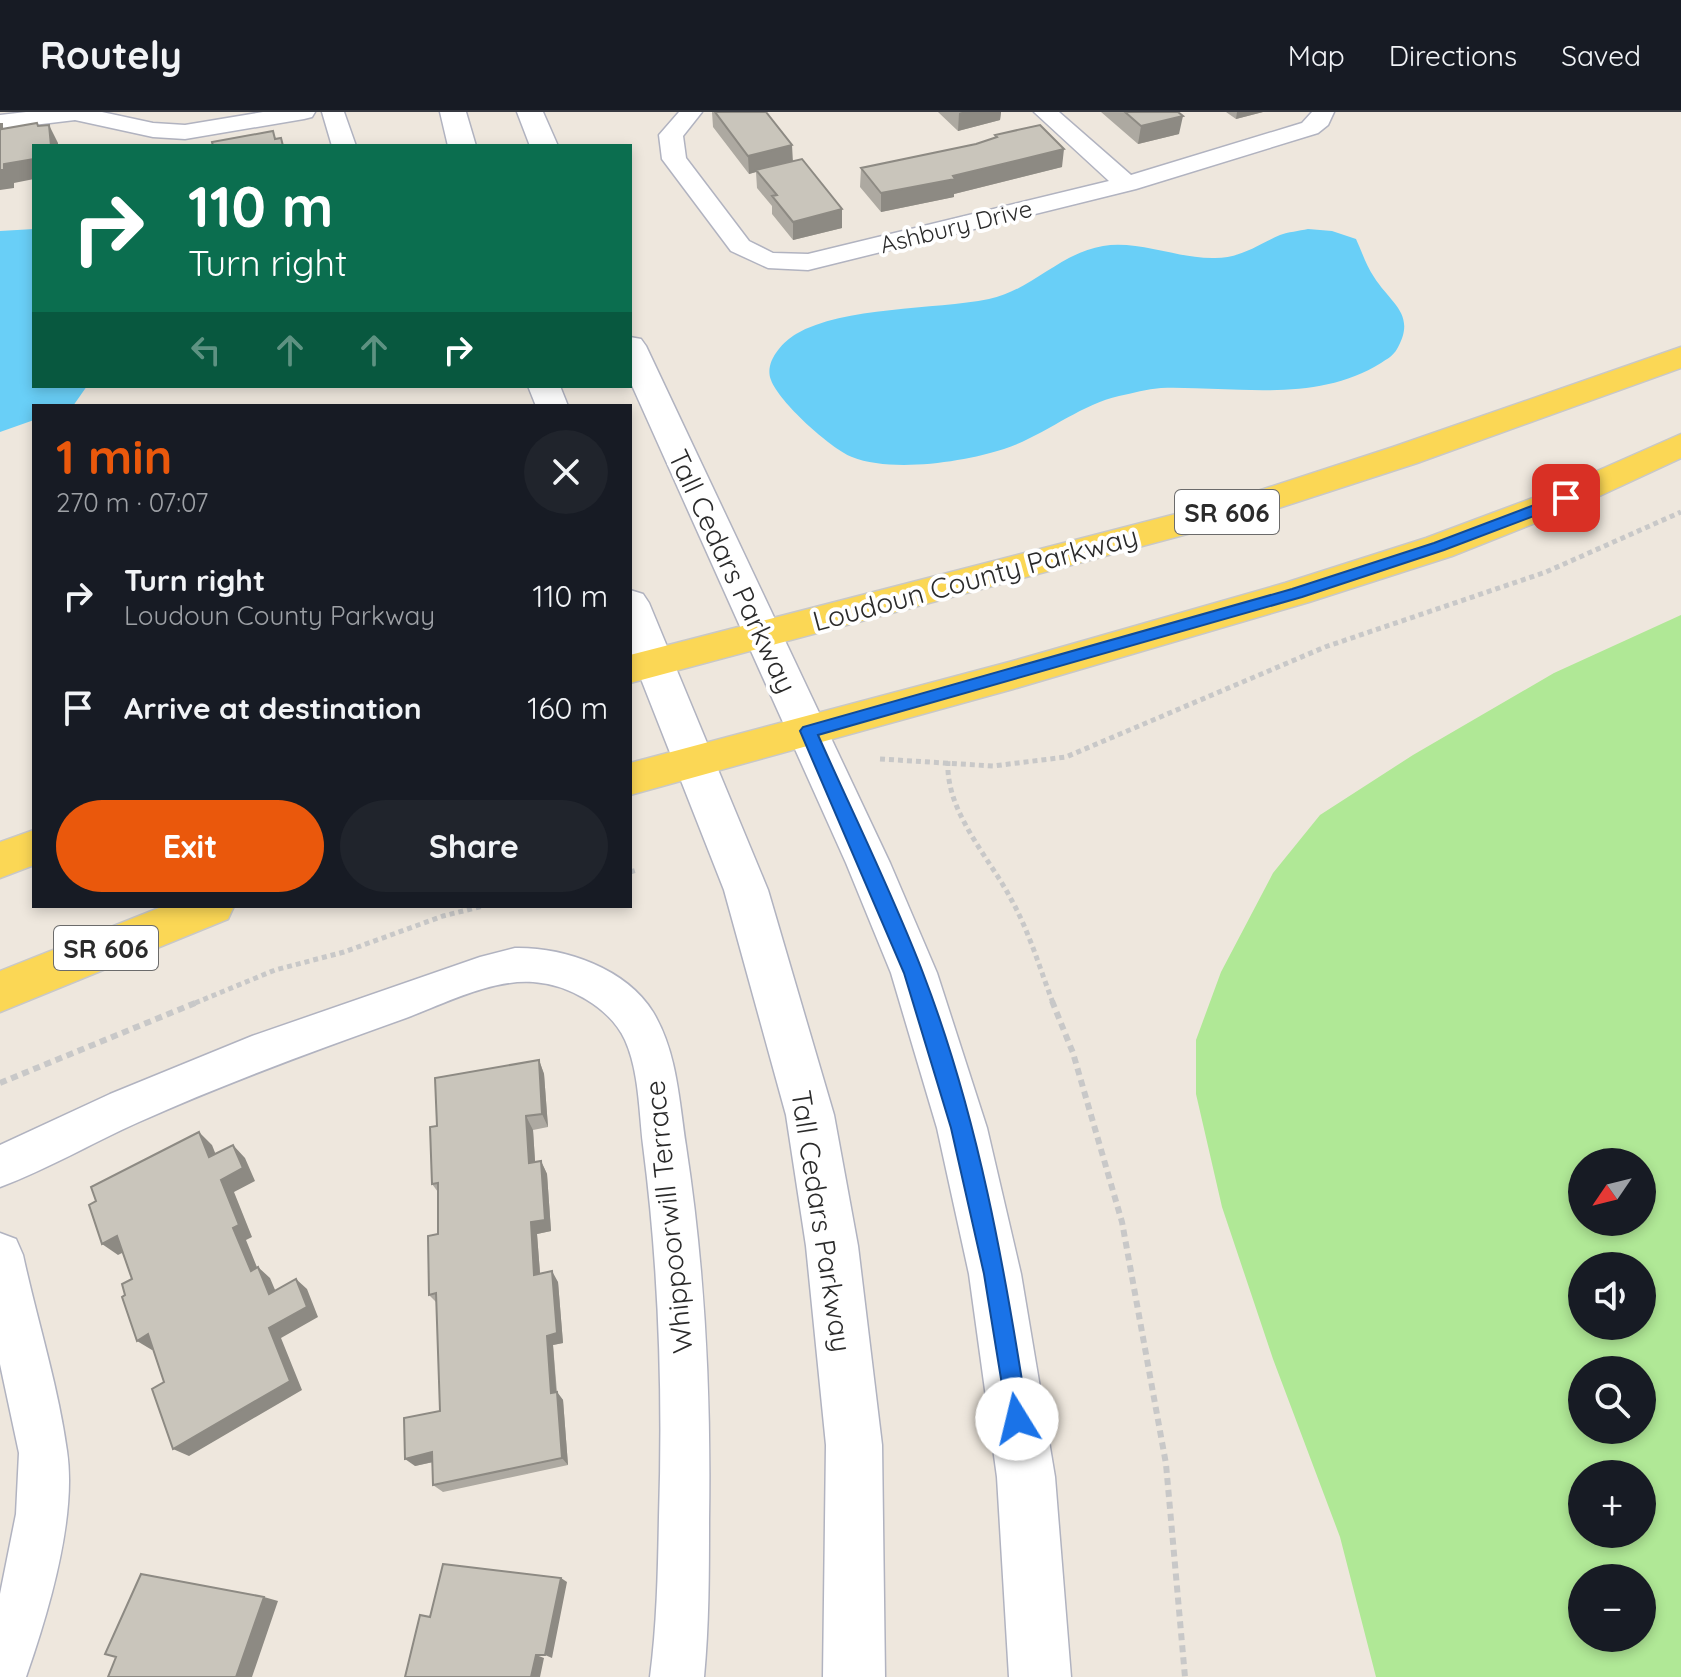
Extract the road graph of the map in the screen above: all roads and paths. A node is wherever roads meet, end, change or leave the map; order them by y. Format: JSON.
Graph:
{"nodes":[{"id":1,"x":304,"y":112,"type":"edge"},
{"id":2,"x":333,"y":112,"type":"edge"},
{"id":3,"x":453,"y":112,"type":"edge"},
{"id":4,"x":530,"y":112,"type":"edge"},
{"id":5,"x":691,"y":112,"type":"edge"},
{"id":6,"x":1045,"y":112,"type":"edge"},
{"id":7,"x":1323,"y":112,"type":"edge"},
{"id":8,"x":0,"y":122,"type":"edge"},
{"id":9,"x":343,"y":144,"type":"edge"},
{"id":10,"x":461,"y":144,"type":"edge"},
{"id":11,"x":543,"y":144,"type":"edge"},
{"id":12,"x":1127,"y":184,"type":"junction"},
{"id":13,"x":632,"y":350,"type":"edge"},
{"id":14,"x":1681,"y":357,"type":"edge"},
{"id":15,"x":1681,"y":445,"type":"edge"},
{"id":16,"x":1681,"y":512,"type":"edge"},
{"id":17,"x":632,"y":614,"type":"edge"},
{"id":18,"x":763,"y":634,"type":"junction"},
{"id":19,"x":642,"y":666,"type":"edge"},
{"id":20,"x":808,"y":731,"type":"junction"},
{"id":21,"x":880,"y":759,"type":"dead end"},
{"id":22,"x":694,"y":761,"type":"junction"},
{"id":23,"x":948,"y":761,"type":"junction"},
{"id":24,"x":632,"y":778,"type":"edge"},
{"id":25,"x":32,"y":848,"type":"edge"},
{"id":26,"x":0,"y":860,"type":"edge"},
{"id":27,"x":207,"y":908,"type":"edge"},
{"id":28,"x":475,"y":908,"type":"edge"},
{"id":29,"x":0,"y":992,"type":"edge"},
{"id":30,"x":0,"y":1083,"type":"edge"},
{"id":31,"x":0,"y":1167,"type":"edge"},
{"id":32,"x":0,"y":1255,"type":"edge"},
{"id":33,"x":0,"y":1675,"type":"edge"},
{"id":34,"x":677,"y":1677,"type":"edge"},
{"id":35,"x":854,"y":1677,"type":"edge"},
{"id":36,"x":1040,"y":1677,"type":"edge"},
{"id":37,"x":1185,"y":1677,"type":"edge"}],
"edges":[{"from":1,"to":8,"type":"street"},
{"from":2,"to":9,"type":"street"},
{"from":3,"to":10,"type":"main road"},
{"from":4,"to":11,"type":"main road"},
{"from":5,"to":12,"type":"street","name":"Ashbury Drive"},
{"from":6,"to":12,"type":"street"},
{"from":7,"to":12,"type":"street","name":"Ashbury Drive"},
{"from":13,"to":18,"type":"main road","name":"Tall Cedars Parkway"},
{"from":14,"to":18,"type":"main road","name":"Loudoun County Parkway","number":"SR 606"},
{"from":15,"to":20,"type":"main road"},
{"from":16,"to":23,"type":"path"},
{"from":17,"to":19,"type":"main road","name":"Tall Cedars Parkway"},
{"from":18,"to":19,"type":"main road","name":"Loudoun County Parkway","number":"SR 606"},
{"from":18,"to":20,"type":"main road","name":"Tall Cedars Parkway"},
{"from":19,"to":22,"type":"main road","name":"Tall Cedars Parkway"},
{"from":20,"to":22,"type":"main road"},
{"from":20,"to":36,"type":"main road","name":"Tall Cedars Parkway"},
{"from":21,"to":23,"type":"path"},
{"from":22,"to":24,"type":"main road"},
{"from":22,"to":35,"type":"main road","name":"Tall Cedars Parkway"},
{"from":23,"to":37,"type":"path"},
{"from":25,"to":26,"type":"main road"},
{"from":27,"to":29,"type":"main road","number":"SR 606"},
{"from":28,"to":30,"type":"path"},
{"from":31,"to":34,"type":"street","name":"Whippoorwill Terrace"},
{"from":32,"to":33,"type":"street"}]}
